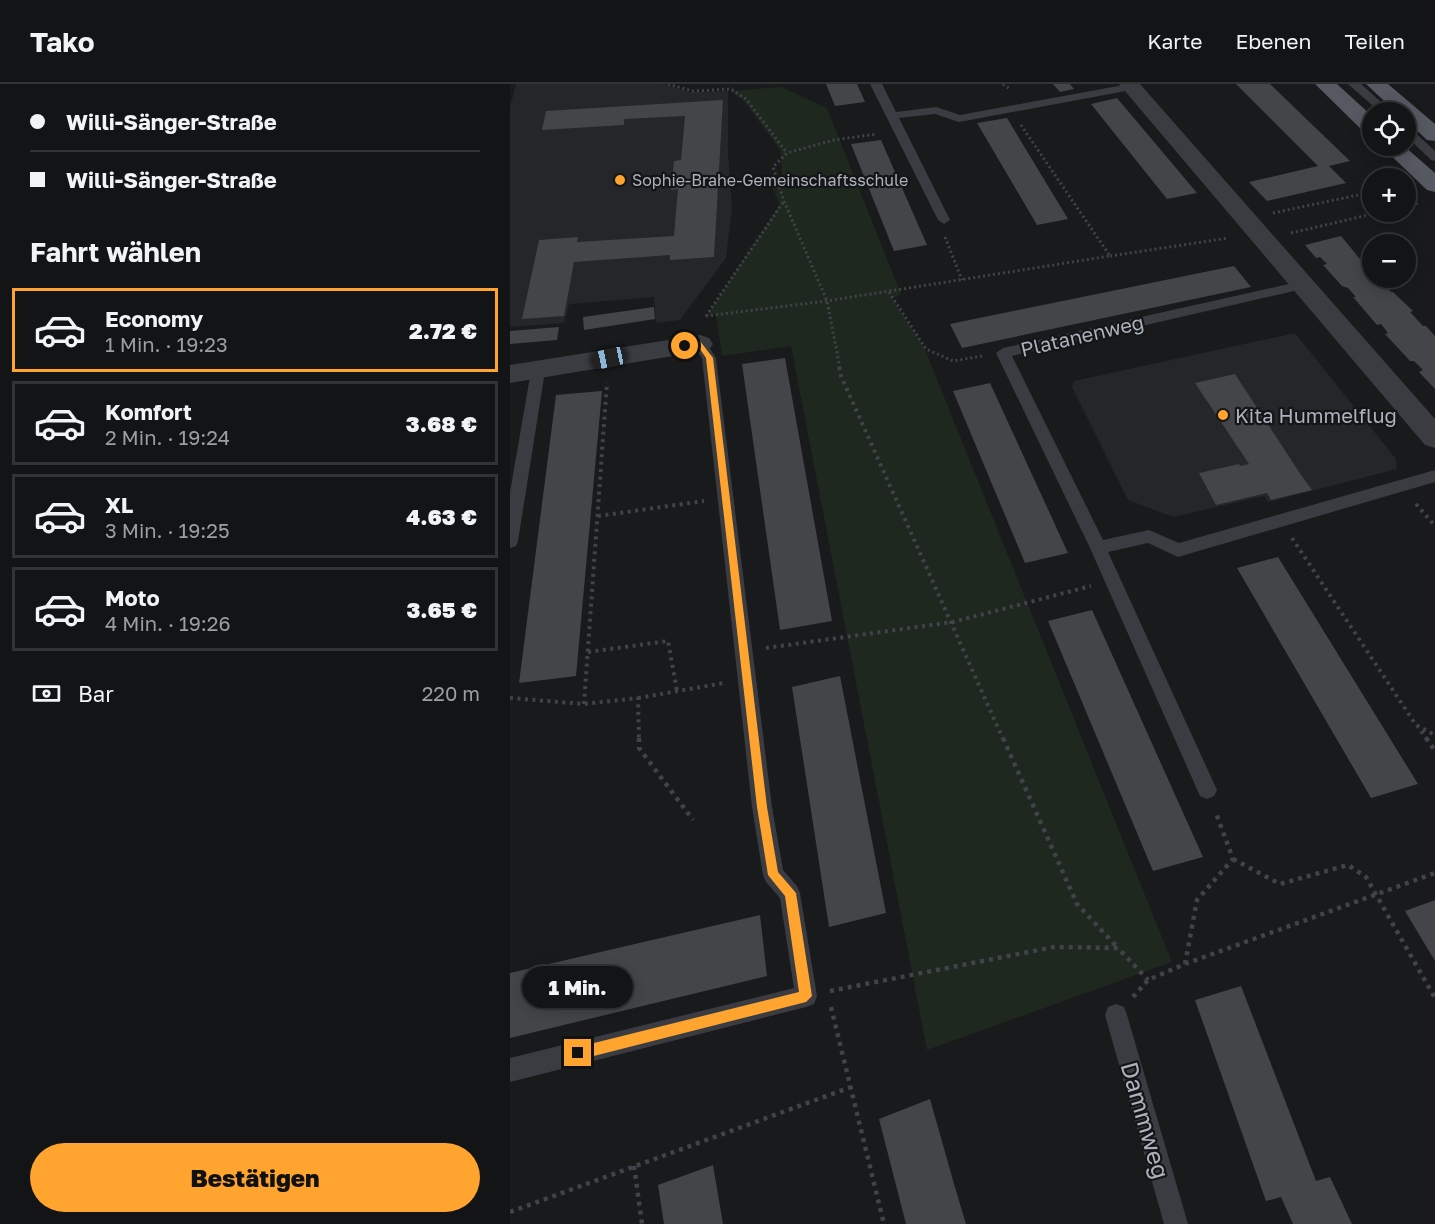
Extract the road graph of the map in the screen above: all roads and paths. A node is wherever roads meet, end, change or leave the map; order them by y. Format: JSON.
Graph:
{"nodes":[{"id":1,"x":668,"y":84,"type":"edge"},
{"id":2,"x":876,"y":84,"type":"edge"},
{"id":3,"x":1325,"y":84,"type":"edge"},
{"id":4,"x":1353,"y":84,"type":"edge"},
{"id":5,"x":1376,"y":84,"type":"edge"},
{"id":6,"x":1130,"y":85,"type":"edge"},
{"id":7,"x":1374,"y":102,"type":"edge"},
{"id":8,"x":1011,"y":110,"type":"junction"},
{"id":9,"x":890,"y":116,"type":"junction"},
{"id":10,"x":1362,"y":119,"type":"edge"},
{"id":11,"x":898,"y":131,"type":"junction"},
{"id":12,"x":1435,"y":135,"type":"edge"},
{"id":13,"x":1416,"y":139,"type":"edge"},
{"id":14,"x":787,"y":153,"type":"junction"},
{"id":15,"x":1403,"y":156,"type":"edge"},
{"id":16,"x":1435,"y":157,"type":"edge"},
{"id":17,"x":1435,"y":185,"type":"edge"},
{"id":18,"x":1362,"y":195,"type":"edge"},
{"id":19,"x":784,"y":201,"type":"junction"},
{"id":20,"x":1419,"y":203,"type":"dead end"},
{"id":21,"x":1416,"y":204,"type":"edge"},
{"id":22,"x":1362,"y":215,"type":"edge"},
{"id":23,"x":944,"y":220,"type":"joint"},
{"id":24,"x":1255,"y":230,"type":"junction"},
{"id":25,"x":1110,"y":256,"type":"junction"},
{"id":26,"x":962,"y":280,"type":"junction"},
{"id":27,"x":1302,"y":285,"type":"junction"},
{"id":28,"x":889,"y":292,"type":"junction"},
{"id":29,"x":827,"y":301,"type":"junction"},
{"id":30,"x":706,"y":316,"type":"junction"},
{"id":31,"x":700,"y":344,"type":"junction"},
{"id":32,"x":1003,"y":353,"type":"junction"},
{"id":33,"x":609,"y":358,"type":"junction"},
{"id":34,"x":538,"y":371,"type":"junction"},
{"id":35,"x":510,"y":374,"type":"edge"},
{"id":36,"x":1435,"y":438,"type":"edge"},
{"id":37,"x":1435,"y":476,"type":"edge"},
{"id":38,"x":725,"y":497,"type":"junction"},
{"id":39,"x":1418,"y":505,"type":"dead end"},
{"id":40,"x":598,"y":516,"type":"junction"},
{"id":41,"x":1281,"y":522,"type":"junction"},
{"id":42,"x":1435,"y":526,"type":"edge"},
{"id":43,"x":510,"y":541,"type":"edge"},
{"id":44,"x":1098,"y":548,"type":"junction"},
{"id":45,"x":1113,"y":581,"type":"junction"},
{"id":46,"x":953,"y":622,"type":"junction"},
{"id":47,"x":745,"y":651,"type":"junction"},
{"id":48,"x":588,"y":652,"type":"junction"},
{"id":49,"x":748,"y":678,"type":"junction"},
{"id":50,"x":677,"y":691,"type":"junction"},
{"id":51,"x":510,"y":698,"type":"edge"},
{"id":52,"x":638,"y":698,"type":"junction"},
{"id":53,"x":584,"y":704,"type":"junction"},
{"id":54,"x":1416,"y":725,"type":"junction"},
{"id":55,"x":1435,"y":735,"type":"edge"},
{"id":56,"x":1435,"y":751,"type":"edge"},
{"id":57,"x":1207,"y":790,"type":"joint"},
{"id":58,"x":693,"y":820,"type":"dead end"},
{"id":59,"x":1233,"y":859,"type":"junction"},
{"id":60,"x":1435,"y":873,"type":"edge"},
{"id":61,"x":1376,"y":894,"type":"junction"},
{"id":62,"x":1118,"y":948,"type":"junction"},
{"id":63,"x":1185,"y":964,"type":"junction"},
{"id":64,"x":1435,"y":998,"type":"edge"},
{"id":65,"x":1116,"y":1015,"type":"dead end"},
{"id":66,"x":510,"y":1071,"type":"edge"},
{"id":67,"x":851,"y":1087,"type":"junction"},
{"id":68,"x":634,"y":1166,"type":"junction"},
{"id":69,"x":510,"y":1212,"type":"edge"},
{"id":70,"x":642,"y":1224,"type":"edge"},
{"id":71,"x":884,"y":1224,"type":"edge"},
{"id":72,"x":1176,"y":1224,"type":"edge"}],
"edges":[{"from":1,"to":14,"type":"path"},
{"from":2,"to":9,"type":"lane"},
{"from":3,"to":10,"type":"main road"},
{"from":4,"to":7,"type":"lane"},
{"from":5,"to":12,"type":"main road"},
{"from":6,"to":8,"type":"lane"},
{"from":6,"to":24,"type":"street"},
{"from":8,"to":9,"type":"lane"},
{"from":8,"to":25,"type":"path"},
{"from":9,"to":11,"type":"lane"},
{"from":11,"to":14,"type":"path"},
{"from":11,"to":23,"type":"lane"},
{"from":13,"to":16,"type":"lane"},
{"from":14,"to":19,"type":"path"},
{"from":15,"to":17,"type":"main road"},
{"from":18,"to":24,"type":"path"},
{"from":19,"to":29,"type":"path"},
{"from":19,"to":30,"type":"path"},
{"from":20,"to":21,"type":"path"},
{"from":22,"to":24,"type":"path"},
{"from":23,"to":26,"type":"path"},
{"from":24,"to":25,"type":"path"},
{"from":24,"to":27,"type":"street"},
{"from":25,"to":26,"type":"path"},
{"from":26,"to":28,"type":"path"},
{"from":27,"to":32,"type":"lane","name":"Platanenweg"},
{"from":27,"to":36,"type":"street"},
{"from":28,"to":29,"type":"path"},
{"from":28,"to":32,"type":"path"},
{"from":29,"to":30,"type":"path"},
{"from":29,"to":46,"type":"path"},
{"from":30,"to":31,"type":"path"},
{"from":31,"to":33,"type":"street"},
{"from":31,"to":38,"type":"lane"},
{"from":32,"to":44,"type":"lane","name":"Platanenweg"},
{"from":33,"to":34,"type":"street"},
{"from":33,"to":40,"type":"path"},
{"from":34,"to":35,"type":"street"},
{"from":34,"to":43,"type":"lane"},
{"from":37,"to":41,"type":"lane"},
{"from":38,"to":40,"type":"path"},
{"from":38,"to":47,"type":"lane"},
{"from":39,"to":42,"type":"path"},
{"from":40,"to":48,"type":"path"},
{"from":41,"to":44,"type":"lane"},
{"from":41,"to":54,"type":"path"},
{"from":44,"to":45,"type":"lane","name":"Platanenweg"},
{"from":45,"to":46,"type":"path"},
{"from":45,"to":57,"type":"lane","name":"Platanenweg"},
{"from":46,"to":47,"type":"path"},
{"from":46,"to":62,"type":"path"},
{"from":47,"to":49,"type":"lane"},
{"from":48,"to":50,"type":"path"},
{"from":48,"to":53,"type":"path"},
{"from":49,"to":50,"type":"path"},
{"from":49,"to":66,"type":"lane"},
{"from":50,"to":52,"type":"path"},
{"from":51,"to":53,"type":"path"},
{"from":52,"to":53,"type":"path"},
{"from":52,"to":58,"type":"path"},
{"from":54,"to":55,"type":"path"},
{"from":54,"to":56,"type":"path"},
{"from":57,"to":59,"type":"path"},
{"from":59,"to":61,"type":"path"},
{"from":59,"to":63,"type":"path"},
{"from":60,"to":61,"type":"path"},
{"from":61,"to":63,"type":"path"},
{"from":61,"to":64,"type":"path"},
{"from":62,"to":63,"type":"path"},
{"from":62,"to":67,"type":"path"},
{"from":65,"to":72,"type":"lane","name":"Dammweg"},
{"from":67,"to":68,"type":"path"},
{"from":67,"to":71,"type":"path"},
{"from":68,"to":69,"type":"path"},
{"from":68,"to":70,"type":"path"}]}
